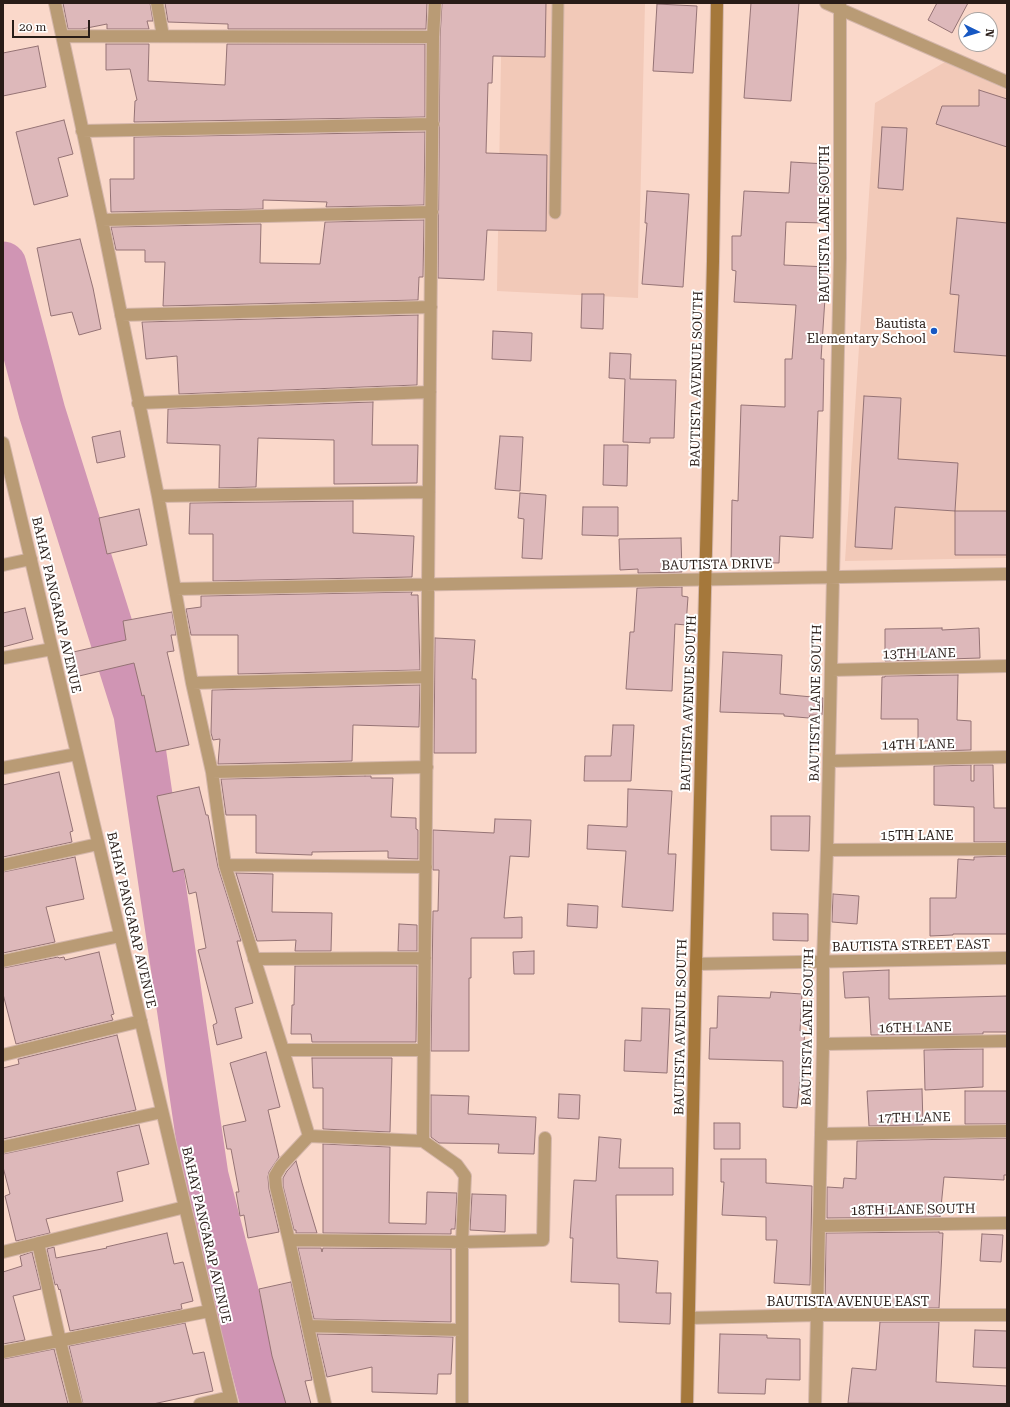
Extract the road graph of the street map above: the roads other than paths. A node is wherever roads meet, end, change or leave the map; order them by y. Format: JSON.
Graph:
{"nodes":[{"id":1,"x":55,"y":3,"type":"edge"},
{"id":2,"x":157,"y":3,"type":"edge"},
{"id":3,"x":435,"y":3,"type":"edge"},
{"id":4,"x":558,"y":3,"type":"edge"},
{"id":5,"x":717,"y":3,"type":"edge"},
{"id":6,"x":826,"y":3,"type":"edge"},
{"id":7,"x":840,"y":6,"type":"edge"},
{"id":8,"x":62,"y":36,"type":"junction"},
{"id":9,"x":163,"y":36,"type":"junction"},
{"id":10,"x":433,"y":37,"type":"junction"},
{"id":11,"x":1007,"y":82,"type":"edge"},
{"id":12,"x":433,"y":124,"type":"junction"},
{"id":13,"x":82,"y":131,"type":"junction"},
{"id":14,"x":432,"y":212,"type":"junction"},
{"id":15,"x":555,"y":214,"type":"dead end"},
{"id":16,"x":102,"y":220,"type":"junction"},
{"id":17,"x":431,"y":307,"type":"junction"},
{"id":18,"x":121,"y":315,"type":"junction"},
{"id":19,"x":430,"y":392,"type":"junction"},
{"id":20,"x":138,"y":403,"type":"junction"},
{"id":21,"x":3,"y":443,"type":"edge"},
{"id":22,"x":7,"y":476,"type":"edge"},
{"id":23,"x":429,"y":492,"type":"junction"},
{"id":24,"x":158,"y":496,"type":"junction"},
{"id":25,"x":31,"y":559,"type":"junction"},
{"id":26,"x":3,"y":565,"type":"edge"},
{"id":27,"x":1007,"y":574,"type":"edge"},
{"id":28,"x":833,"y":577,"type":"junction"},
{"id":29,"x":706,"y":579,"type":"junction"},
{"id":30,"x":428,"y":585,"type":"junction"},
{"id":31,"x":175,"y":589,"type":"junction"},
{"id":32,"x":52,"y":649,"type":"junction"},
{"id":33,"x":3,"y":658,"type":"edge"},
{"id":34,"x":1007,"y":666,"type":"edge"},
{"id":35,"x":831,"y":670,"type":"junction"},
{"id":36,"x":427,"y":677,"type":"junction"},
{"id":37,"x":192,"y":683,"type":"junction"},
{"id":38,"x":77,"y":754,"type":"junction"},
{"id":39,"x":1007,"y":757,"type":"edge"},
{"id":40,"x":829,"y":761,"type":"junction"},
{"id":41,"x":427,"y":767,"type":"junction"},
{"id":42,"x":3,"y":768,"type":"edge"},
{"id":43,"x":212,"y":772,"type":"junction"},
{"id":44,"x":98,"y":844,"type":"junction"},
{"id":45,"x":1007,"y":849,"type":"edge"},
{"id":46,"x":827,"y":850,"type":"junction"},
{"id":47,"x":3,"y":865,"type":"edge"},
{"id":48,"x":225,"y":865,"type":"junction"},
{"id":49,"x":426,"y":866,"type":"junction"},
{"id":50,"x":120,"y":936,"type":"junction"},
{"id":51,"x":425,"y":958,"type":"junction"},
{"id":52,"x":1007,"y":958,"type":"edge"},
{"id":53,"x":254,"y":959,"type":"junction"},
{"id":54,"x":3,"y":961,"type":"edge"},
{"id":55,"x":822,"y":961,"type":"junction"},
{"id":56,"x":696,"y":964,"type":"junction"},
{"id":57,"x":141,"y":1021,"type":"junction"},
{"id":58,"x":1007,"y":1041,"type":"edge"},
{"id":59,"x":823,"y":1044,"type":"junction"},
{"id":60,"x":283,"y":1050,"type":"junction"},
{"id":61,"x":424,"y":1050,"type":"junction"},
{"id":62,"x":3,"y":1055,"type":"edge"},
{"id":63,"x":162,"y":1112,"type":"junction"},
{"id":64,"x":1007,"y":1131,"type":"edge"},
{"id":65,"x":821,"y":1134,"type":"junction"},
{"id":66,"x":309,"y":1136,"type":"junction"},
{"id":67,"x":545,"y":1138,"type":"dead end"},
{"id":68,"x":423,"y":1141,"type":"junction"},
{"id":69,"x":3,"y":1147,"type":"edge"},
{"id":70,"x":184,"y":1207,"type":"junction"},
{"id":71,"x":1007,"y":1223,"type":"edge"},
{"id":72,"x":819,"y":1226,"type":"junction"},
{"id":73,"x":290,"y":1240,"type":"junction"},
{"id":74,"x":462,"y":1242,"type":"junction"},
{"id":75,"x":38,"y":1243,"type":"junction"},
{"id":76,"x":3,"y":1252,"type":"edge"},
{"id":77,"x":209,"y":1311,"type":"junction"},
{"id":78,"x":817,"y":1315,"type":"junction"},
{"id":79,"x":1007,"y":1315,"type":"edge"},
{"id":80,"x":689,"y":1318,"type":"junction"},
{"id":81,"x":308,"y":1326,"type":"junction"},
{"id":82,"x":462,"y":1330,"type":"junction"},
{"id":83,"x":60,"y":1341,"type":"junction"},
{"id":84,"x":3,"y":1352,"type":"edge"},
{"id":85,"x":231,"y":1401,"type":"edge"},
{"id":86,"x":76,"y":1404,"type":"edge"},
{"id":87,"x":200,"y":1404,"type":"edge"},
{"id":88,"x":325,"y":1404,"type":"edge"},
{"id":89,"x":462,"y":1404,"type":"edge"},
{"id":90,"x":687,"y":1404,"type":"edge"},
{"id":91,"x":815,"y":1404,"type":"edge"}],
"edges":[{"from":1,"to":8,"type":"street"},
{"from":2,"to":9,"type":"street"},
{"from":3,"to":10,"type":"street"},
{"from":4,"to":15,"type":"lane"},
{"from":5,"to":29,"type":"street","name":"BAUTISTA AVENUE SOUTH"},
{"from":6,"to":7,"type":"street"},
{"from":7,"to":11,"type":"street"},
{"from":7,"to":28,"type":"street","name":"BAUTISTA LANE SOUTH"},
{"from":8,"to":9,"type":"street"},
{"from":8,"to":13,"type":"street"},
{"from":9,"to":10,"type":"street"},
{"from":10,"to":12,"type":"street"},
{"from":12,"to":13,"type":"street"},
{"from":12,"to":14,"type":"street"},
{"from":13,"to":16,"type":"street"},
{"from":14,"to":16,"type":"street"},
{"from":14,"to":17,"type":"street"},
{"from":16,"to":18,"type":"street"},
{"from":17,"to":18,"type":"street"},
{"from":17,"to":19,"type":"street"},
{"from":18,"to":20,"type":"street"},
{"from":19,"to":20,"type":"street"},
{"from":19,"to":23,"type":"street"},
{"from":20,"to":24,"type":"street"},
{"from":21,"to":22,"type":"street","name":"BAHAY PANGARAP AVENUE"},
{"from":22,"to":25,"type":"street","name":"BAHAY PANGARAP AVENUE"},
{"from":23,"to":24,"type":"street"},
{"from":23,"to":30,"type":"street"},
{"from":24,"to":31,"type":"street"},
{"from":25,"to":26,"type":"street"},
{"from":25,"to":32,"type":"street","name":"BAHAY PANGARAP AVENUE"},
{"from":27,"to":28,"type":"street","name":"BAUTISTA DRIVE"},
{"from":28,"to":29,"type":"street","name":"BAUTISTA DRIVE"},
{"from":28,"to":35,"type":"street","name":"BAUTISTA LANE SOUTH"},
{"from":29,"to":30,"type":"street","name":"BAUTISTA DRIVE"},
{"from":29,"to":56,"type":"street","name":"BAUTISTA AVENUE SOUTH"},
{"from":30,"to":31,"type":"street","name":"BAUTISTA DRIVE"},
{"from":30,"to":36,"type":"street"},
{"from":31,"to":37,"type":"street"},
{"from":32,"to":33,"type":"street"},
{"from":32,"to":38,"type":"street","name":"BAHAY PANGARAP AVENUE"},
{"from":34,"to":35,"type":"street","name":"13TH LANE"},
{"from":35,"to":40,"type":"street","name":"BAUTISTA LANE SOUTH"},
{"from":36,"to":37,"type":"street"},
{"from":36,"to":41,"type":"street"},
{"from":37,"to":43,"type":"street"},
{"from":38,"to":42,"type":"street"},
{"from":38,"to":44,"type":"street","name":"BAHAY PANGARAP AVENUE"},
{"from":39,"to":40,"type":"street","name":"14TH LANE"},
{"from":40,"to":46,"type":"street","name":"BAUTISTA LANE SOUTH"},
{"from":41,"to":43,"type":"street"},
{"from":41,"to":49,"type":"street"},
{"from":43,"to":48,"type":"street"},
{"from":44,"to":47,"type":"street"},
{"from":44,"to":50,"type":"street","name":"BAHAY PANGARAP AVENUE"},
{"from":45,"to":46,"type":"street","name":"15TH LANE"},
{"from":46,"to":55,"type":"street","name":"BAUTISTA LANE SOUTH"},
{"from":48,"to":49,"type":"street"},
{"from":48,"to":53,"type":"street"},
{"from":49,"to":51,"type":"street"},
{"from":50,"to":54,"type":"street"},
{"from":50,"to":57,"type":"street","name":"BAHAY PANGARAP AVENUE"},
{"from":51,"to":53,"type":"street"},
{"from":51,"to":61,"type":"street"},
{"from":52,"to":55,"type":"street","name":"BAUTISTA STREET EAST"},
{"from":53,"to":60,"type":"street"},
{"from":55,"to":56,"type":"street","name":"BAUTISTA STREET EAST"},
{"from":55,"to":59,"type":"street","name":"BAUTISTA LANE SOUTH"},
{"from":56,"to":80,"type":"street","name":"BAUTISTA AVENUE SOUTH"},
{"from":57,"to":62,"type":"street"},
{"from":57,"to":63,"type":"street","name":"BAHAY PANGARAP AVENUE"},
{"from":58,"to":59,"type":"street","name":"16TH LANE"},
{"from":59,"to":65,"type":"street","name":"BAUTISTA LANE SOUTH"},
{"from":60,"to":61,"type":"street"},
{"from":60,"to":66,"type":"street"},
{"from":61,"to":68,"type":"street"},
{"from":63,"to":69,"type":"street"},
{"from":63,"to":70,"type":"street","name":"BAHAY PANGARAP AVENUE"},
{"from":64,"to":65,"type":"street","name":"17TH LANE"},
{"from":65,"to":72,"type":"street","name":"BAUTISTA LANE SOUTH"},
{"from":66,"to":68,"type":"street"},
{"from":66,"to":73,"type":"street"},
{"from":67,"to":74,"type":"street"},
{"from":68,"to":74,"type":"street"},
{"from":70,"to":75,"type":"street"},
{"from":70,"to":77,"type":"street","name":"BAHAY PANGARAP AVENUE"},
{"from":71,"to":72,"type":"street","name":"18TH LANE SOUTH"},
{"from":72,"to":78,"type":"street","name":"BAUTISTA LANE SOUTH"},
{"from":73,"to":74,"type":"street"},
{"from":73,"to":81,"type":"street"},
{"from":74,"to":82,"type":"street"},
{"from":75,"to":76,"type":"street"},
{"from":75,"to":83,"type":"street"},
{"from":77,"to":83,"type":"street"},
{"from":77,"to":85,"type":"street","name":"BAHAY PANGARAP AVENUE"},
{"from":78,"to":79,"type":"street","name":"BAUTISTA AVENUE EAST"},
{"from":78,"to":80,"type":"street","name":"BAUTISTA AVENUE EAST"},
{"from":78,"to":91,"type":"street","name":"BAUTISTA LANE SOUTH"},
{"from":80,"to":90,"type":"street","name":"BAUTISTA AVENUE SOUTH"},
{"from":81,"to":82,"type":"street"},
{"from":81,"to":88,"type":"street"},
{"from":82,"to":89,"type":"street"},
{"from":83,"to":84,"type":"street"},
{"from":83,"to":86,"type":"street"},
{"from":85,"to":87,"type":"street"}]}
